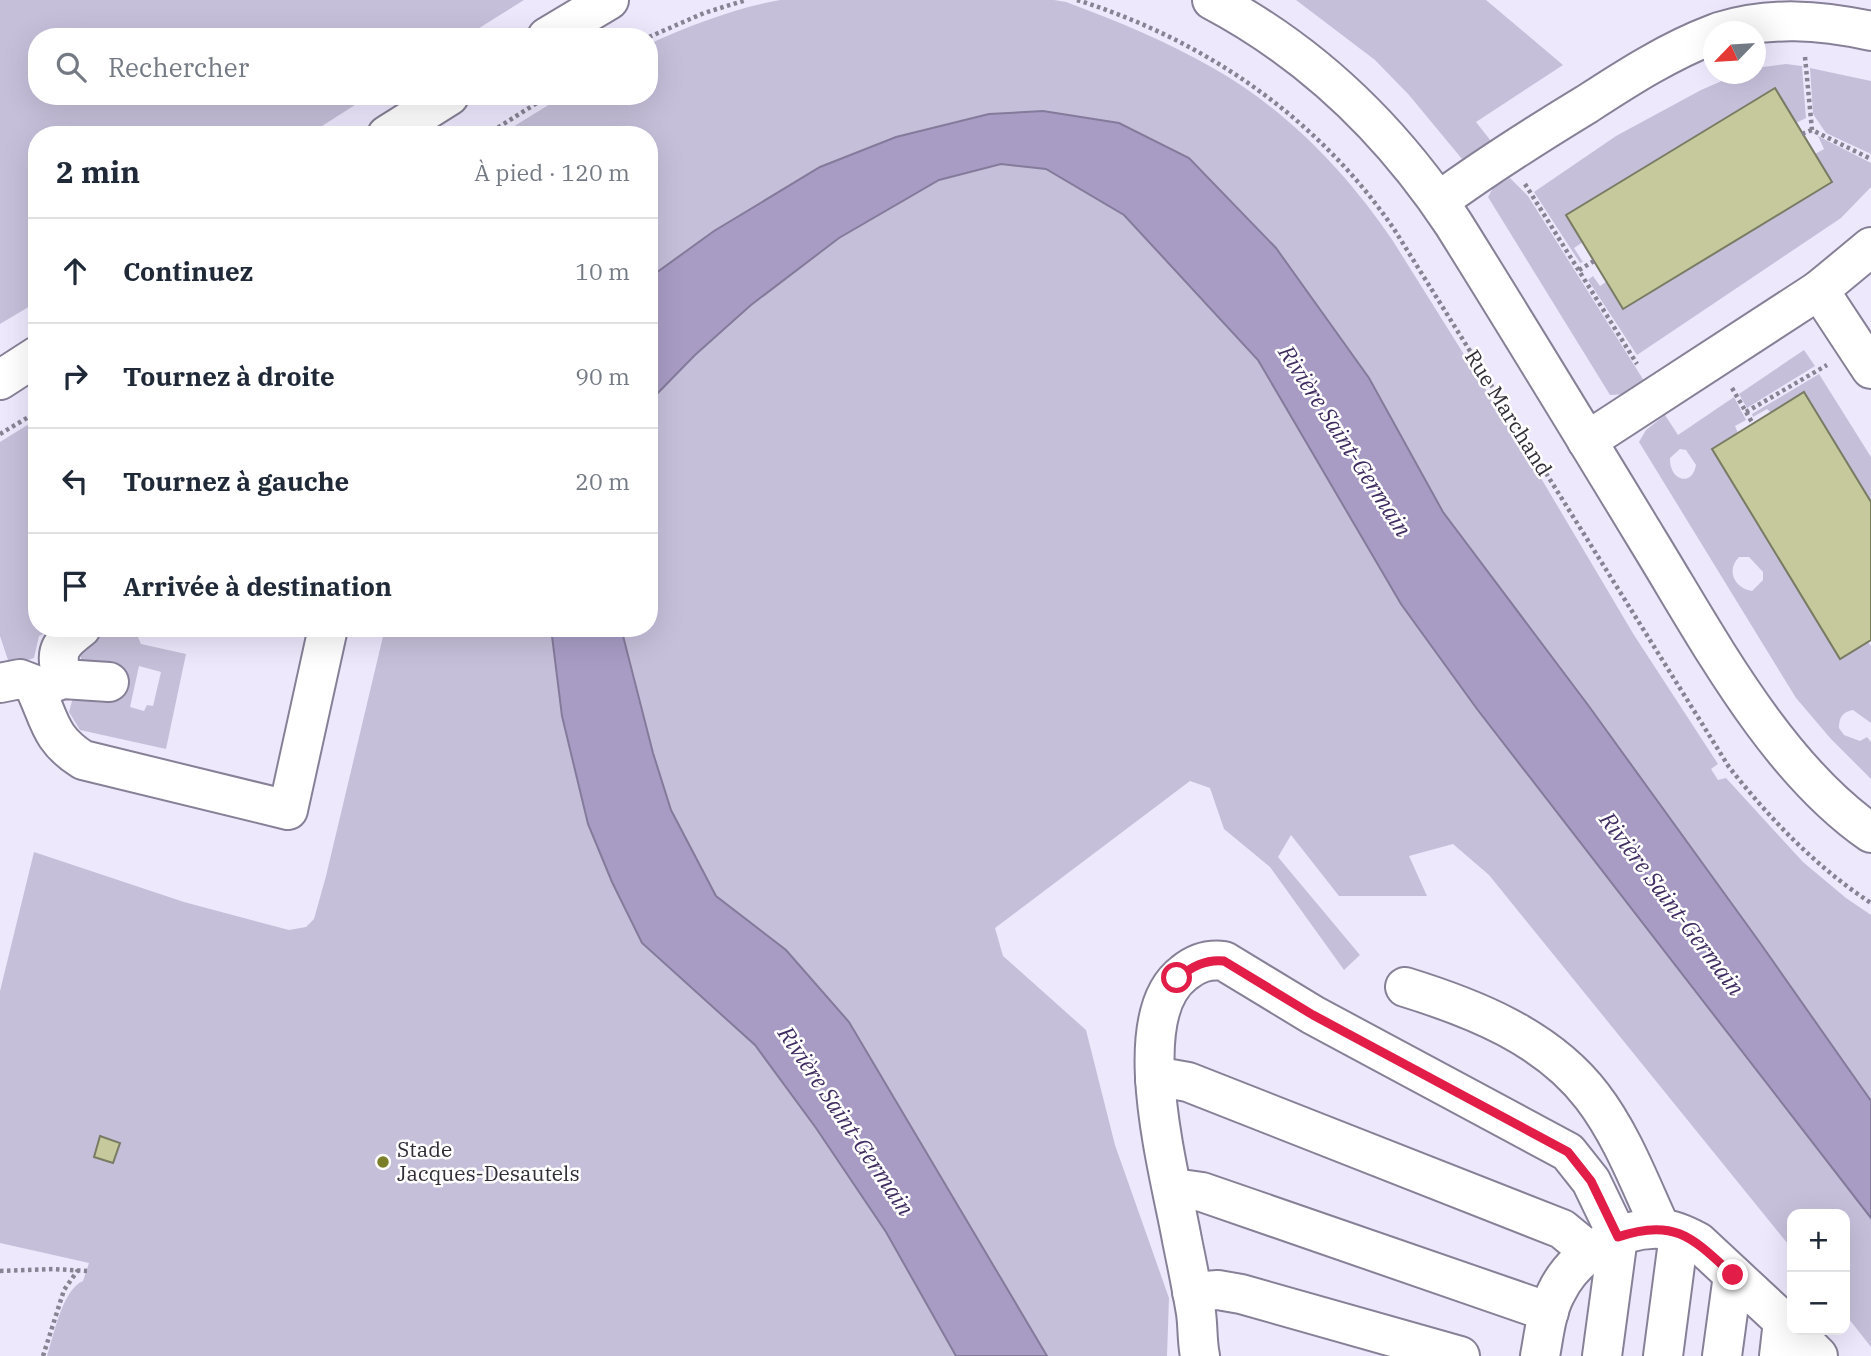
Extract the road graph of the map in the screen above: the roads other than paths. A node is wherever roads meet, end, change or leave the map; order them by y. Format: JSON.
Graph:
{"nodes":[{"id":1,"x":609,"y":0,"type":"edge"},
{"id":2,"x":1212,"y":0,"type":"edge"},
{"id":3,"x":1766,"y":23,"type":"edge"},
{"id":4,"x":562,"y":28,"type":"edge"},
{"id":5,"x":1871,"y":32,"type":"edge"},
{"id":6,"x":1703,"y":38,"type":"edge"},
{"id":7,"x":435,"y":105,"type":"edge"},
{"id":8,"x":401,"y":126,"type":"edge"},
{"id":9,"x":1438,"y":201,"type":"junction"},
{"id":10,"x":1871,"y":247,"type":"edge"},
{"id":11,"x":1819,"y":290,"type":"junction"},
{"id":12,"x":28,"y":362,"type":"edge"},
{"id":13,"x":1871,"y":369,"type":"edge"},
{"id":14,"x":0,"y":380,"type":"edge"},
{"id":15,"x":1587,"y":442,"type":"junction"},
{"id":16,"x":70,"y":637,"type":"edge"},
{"id":17,"x":326,"y":637,"type":"edge"},
{"id":18,"x":109,"y":682,"type":"dead end"},
{"id":19,"x":33,"y":684,"type":"edge"},
{"id":20,"x":1869,"y":827,"type":"edge"},
{"id":21,"x":1405,"y":987,"type":"dead end"},
{"id":22,"x":1155,"y":1080,"type":"junction"},
{"id":23,"x":1173,"y":1191,"type":"junction"},
{"id":24,"x":1670,"y":1231,"type":"junction"},
{"id":25,"x":1604,"y":1245,"type":"junction"},
{"id":26,"x":1733,"y":1275,"type":"junction"},
{"id":27,"x":1192,"y":1292,"type":"junction"},
{"id":28,"x":1549,"y":1312,"type":"junction"},
{"id":29,"x":1782,"y":1339,"type":"edge"},
{"id":30,"x":1200,"y":1356,"type":"edge"},
{"id":31,"x":1460,"y":1356,"type":"edge"},
{"id":32,"x":1540,"y":1356,"type":"edge"},
{"id":33,"x":1602,"y":1356,"type":"edge"},
{"id":34,"x":1663,"y":1356,"type":"edge"},
{"id":35,"x":1722,"y":1356,"type":"edge"},
{"id":36,"x":1818,"y":1356,"type":"edge"}],
"edges":[{"from":1,"to":4,"type":"street"},
{"from":2,"to":9,"type":"street"},
{"from":3,"to":5,"type":"street"},
{"from":6,"to":9,"type":"street"},
{"from":7,"to":8,"type":"street"},
{"from":9,"to":15,"type":"street"},
{"from":10,"to":11,"type":"street"},
{"from":11,"to":13,"type":"street"},
{"from":11,"to":15,"type":"street"},
{"from":12,"to":14,"type":"street"},
{"from":15,"to":20,"type":"street"},
{"from":16,"to":19,"type":"street"},
{"from":17,"to":19,"type":"street"},
{"from":18,"to":19,"type":"street"},
{"from":21,"to":24,"type":"street"},
{"from":22,"to":23,"type":"street"},
{"from":22,"to":25,"type":"street"},
{"from":22,"to":25,"type":"street"},
{"from":23,"to":27,"type":"street"},
{"from":23,"to":28,"type":"street"},
{"from":24,"to":25,"type":"street"},
{"from":24,"to":26,"type":"street"},
{"from":24,"to":34,"type":"street"},
{"from":25,"to":28,"type":"street"},
{"from":25,"to":33,"type":"street"},
{"from":26,"to":29,"type":"street"},
{"from":26,"to":35,"type":"street"},
{"from":27,"to":30,"type":"street"},
{"from":27,"to":31,"type":"street"},
{"from":28,"to":32,"type":"street"},
{"from":29,"to":36,"type":"street"}]}
